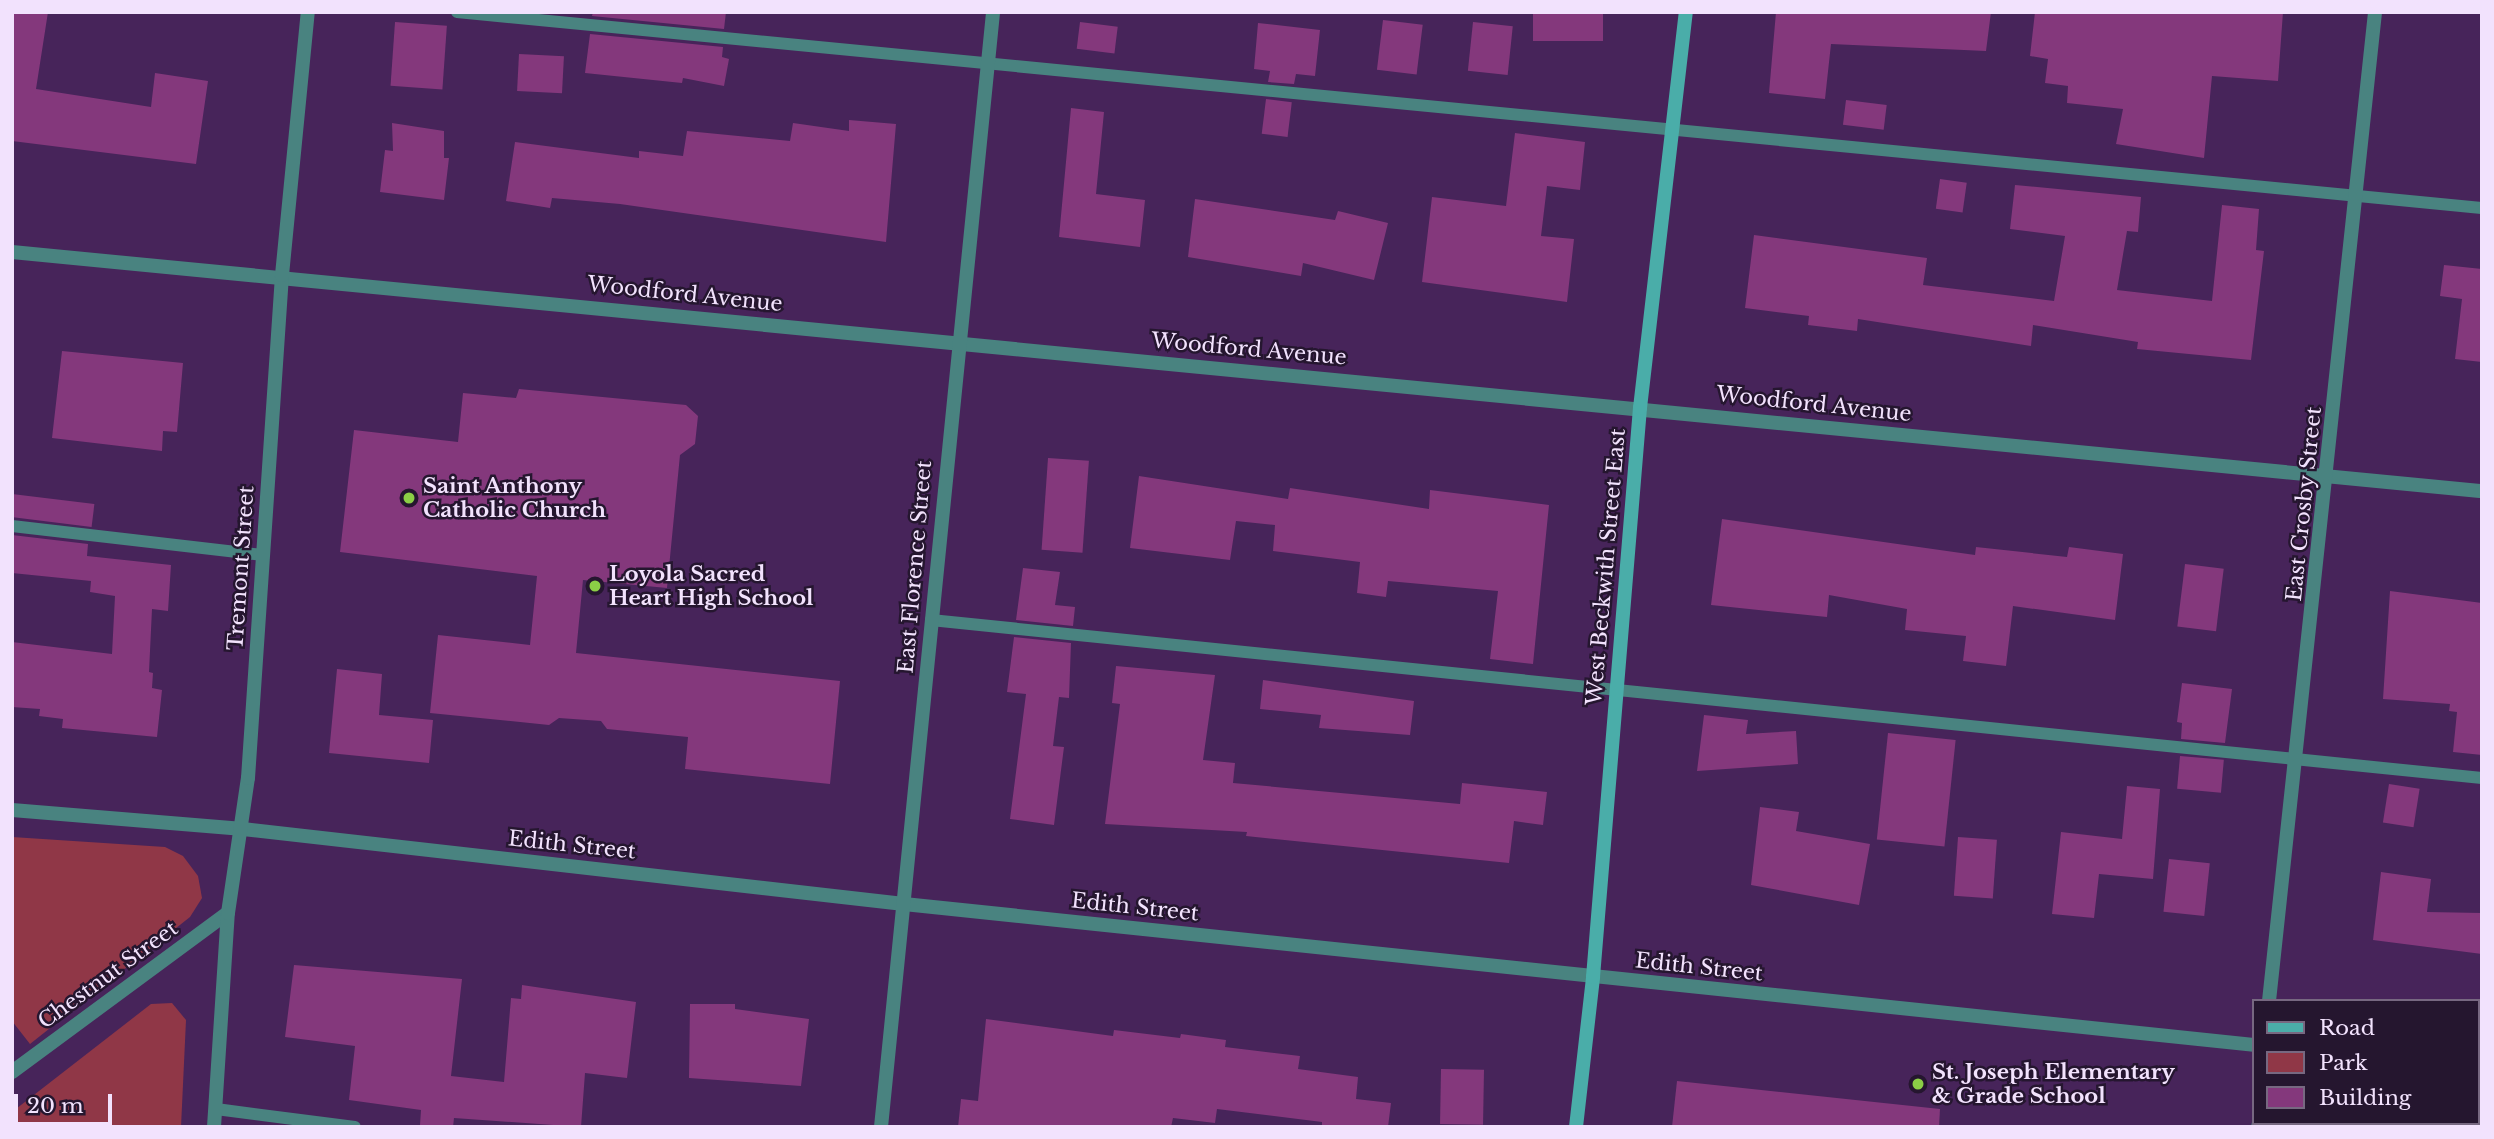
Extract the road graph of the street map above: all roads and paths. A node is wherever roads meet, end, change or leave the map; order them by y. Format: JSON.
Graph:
{"nodes":[{"id":1,"x":308,"y":12,"type":"edge"},
{"id":2,"x":457,"y":12,"type":"edge"},
{"id":3,"x":993,"y":12,"type":"edge"},
{"id":4,"x":1686,"y":12,"type":"edge"},
{"id":5,"x":2375,"y":12,"type":"edge"},
{"id":6,"x":987,"y":64,"type":"junction"},
{"id":7,"x":1674,"y":128,"type":"junction"},
{"id":8,"x":2357,"y":197,"type":"junction"},
{"id":9,"x":2482,"y":208,"type":"edge"},
{"id":10,"x":12,"y":252,"type":"edge"},
{"id":11,"x":282,"y":275,"type":"junction"},
{"id":12,"x":958,"y":343,"type":"junction"},
{"id":13,"x":1640,"y":408,"type":"junction"},
{"id":14,"x":2329,"y":477,"type":"junction"},
{"id":15,"x":2482,"y":491,"type":"edge"},
{"id":16,"x":12,"y":526,"type":"edge"},
{"id":17,"x":262,"y":555,"type":"junction"},
{"id":18,"x":931,"y":620,"type":"junction"},
{"id":19,"x":1617,"y":693,"type":"junction"},
{"id":20,"x":2297,"y":759,"type":"junction"},
{"id":21,"x":2482,"y":778,"type":"edge"},
{"id":22,"x":12,"y":810,"type":"edge"},
{"id":23,"x":243,"y":829,"type":"junction"},
{"id":24,"x":904,"y":904,"type":"junction"},
{"id":25,"x":228,"y":913,"type":"junction"},
{"id":26,"x":1593,"y":977,"type":"junction"},
{"id":27,"x":2269,"y":999,"type":"edge"},
{"id":28,"x":2252,"y":1045,"type":"edge"},
{"id":29,"x":12,"y":1072,"type":"edge"},
{"id":30,"x":216,"y":1109,"type":"junction"},
{"id":31,"x":215,"y":1127,"type":"edge"},
{"id":32,"x":355,"y":1127,"type":"edge"},
{"id":33,"x":881,"y":1127,"type":"edge"},
{"id":34,"x":1576,"y":1127,"type":"edge"}],
"edges":[{"from":1,"to":11,"type":"street","name":"Tremont Street"},
{"from":2,"to":6,"type":"lane"},
{"from":3,"to":6,"type":"street","name":"East Florence Street"},
{"from":4,"to":7,"type":"street","name":"West Beckwith Street East"},
{"from":5,"to":8,"type":"street","name":"East Crosby Street"},
{"from":6,"to":7,"type":"lane"},
{"from":6,"to":12,"type":"street","name":"East Florence Street"},
{"from":7,"to":8,"type":"lane"},
{"from":7,"to":13,"type":"street","name":"West Beckwith Street East"},
{"from":8,"to":9,"type":"lane"},
{"from":8,"to":14,"type":"street","name":"East Crosby Street"},
{"from":10,"to":11,"type":"street","name":"Woodford Avenue"},
{"from":11,"to":12,"type":"street","name":"Woodford Avenue"},
{"from":11,"to":17,"type":"street","name":"Tremont Street"},
{"from":12,"to":13,"type":"street","name":"Woodford Avenue"},
{"from":12,"to":18,"type":"street","name":"East Florence Street"},
{"from":13,"to":14,"type":"street","name":"Woodford Avenue"},
{"from":13,"to":19,"type":"street","name":"West Beckwith Street East"},
{"from":14,"to":15,"type":"street","name":"Woodford Avenue"},
{"from":14,"to":20,"type":"street","name":"East Crosby Street"},
{"from":16,"to":17,"type":"lane"},
{"from":17,"to":23,"type":"street","name":"Tremont Street"},
{"from":18,"to":19,"type":"lane"},
{"from":18,"to":24,"type":"street","name":"East Florence Street"},
{"from":19,"to":20,"type":"lane"},
{"from":19,"to":26,"type":"street","name":"West Beckwith Street East"},
{"from":20,"to":21,"type":"lane"},
{"from":20,"to":27,"type":"street","name":"East Crosby Street"},
{"from":22,"to":23,"type":"street","name":"Edith Street"},
{"from":23,"to":24,"type":"street","name":"Edith Street"},
{"from":23,"to":25,"type":"street","name":"Tremont Street"},
{"from":24,"to":26,"type":"street","name":"Edith Street"},
{"from":24,"to":33,"type":"street","name":"East Florence Street"},
{"from":25,"to":29,"type":"street","name":"Chestnut Street"},
{"from":25,"to":30,"type":"street","name":"Tremont Street"},
{"from":26,"to":28,"type":"street","name":"Edith Street"},
{"from":26,"to":34,"type":"street","name":"West Beckwith Street East"},
{"from":30,"to":31,"type":"street","name":"Tremont Street"},
{"from":30,"to":32,"type":"lane"}]}
